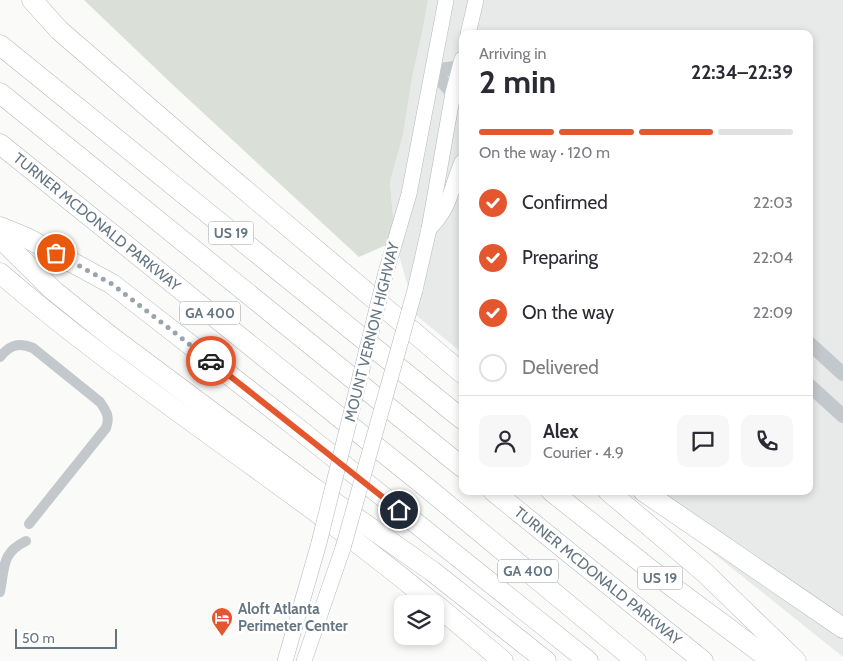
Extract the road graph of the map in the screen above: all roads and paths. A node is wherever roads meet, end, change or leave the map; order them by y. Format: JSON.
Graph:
{"nodes":[{"id":1,"x":32,"y":0,"type":"edge"},
{"id":2,"x":446,"y":0,"type":"edge"},
{"id":3,"x":476,"y":0,"type":"edge"},
{"id":4,"x":469,"y":30,"type":"edge"},
{"id":5,"x":0,"y":45,"type":"edge"},
{"id":6,"x":459,"y":65,"type":"edge"},
{"id":7,"x":433,"y":71,"type":"junction"},
{"id":8,"x":0,"y":93,"type":"edge"},
{"id":9,"x":458,"y":95,"type":"edge"},
{"id":10,"x":0,"y":144,"type":"edge"},
{"id":11,"x":459,"y":171,"type":"edge"},
{"id":12,"x":0,"y":227,"type":"edge"},
{"id":13,"x":429,"y":229,"type":"junction"},
{"id":14,"x":4,"y":242,"type":"edge"},
{"id":15,"x":0,"y":273,"type":"edge"},
{"id":16,"x":813,"y":347,"type":"edge"},
{"id":17,"x":0,"y":357,"type":"edge"},
{"id":18,"x":459,"y":370,"type":"edge"},
{"id":19,"x":843,"y":374,"type":"edge"},
{"id":20,"x":813,"y":390,"type":"edge"},
{"id":21,"x":843,"y":416,"type":"edge"},
{"id":22,"x":459,"y":417,"type":"edge"},
{"id":23,"x":459,"y":465,"type":"edge"},
{"id":24,"x":498,"y":495,"type":"edge"},
{"id":25,"x":556,"y":495,"type":"edge"},
{"id":26,"x":613,"y":495,"type":"edge"},
{"id":27,"x":649,"y":495,"type":"edge"},
{"id":28,"x":29,"y":524,"type":"dead end"},
{"id":29,"x":26,"y":541,"type":"dead end"},
{"id":30,"x":0,"y":592,"type":"edge"},
{"id":31,"x":424,"y":595,"type":"edge"},
{"id":32,"x":444,"y":612,"type":"edge"},
{"id":33,"x":843,"y":628,"type":"edge"},
{"id":34,"x":584,"y":658,"type":"edge"},
{"id":35,"x":285,"y":661,"type":"edge"},
{"id":36,"x":304,"y":661,"type":"edge"},
{"id":37,"x":503,"y":661,"type":"edge"},
{"id":38,"x":546,"y":661,"type":"edge"},
{"id":39,"x":636,"y":661,"type":"edge"},
{"id":40,"x":702,"y":661,"type":"edge"},
{"id":41,"x":772,"y":661,"type":"edge"},
{"id":42,"x":796,"y":661,"type":"edge"}],
"edges":[{"from":1,"to":18,"type":"highway"},
{"from":2,"to":7,"type":"main road","name":"MOUNT VERNON HIGHWAY"},
{"from":3,"to":4,"type":"main road"},
{"from":5,"to":22,"type":"highway","number":"US 19"},
{"from":6,"to":7,"type":"street"},
{"from":7,"to":9,"type":"street"},
{"from":7,"to":35,"type":"main road","name":"MOUNT VERNON HIGHWAY","bridge":true},
{"from":8,"to":23,"type":"highway","number":"US 19"},
{"from":9,"to":13,"type":"main road","name":"MOUNT VERNON HIGHWAY"},
{"from":10,"to":39,"type":"highway","name":"TURNER MCDONALD PARKWAY","number":"GA 400"},
{"from":11,"to":13,"type":"main road"},
{"from":12,"to":34,"type":"highway"},
{"from":13,"to":36,"type":"main road","name":"MOUNT VERNON HIGHWAY","bridge":true},
{"from":14,"to":38,"type":"highway"},
{"from":15,"to":31,"type":"highway"},
{"from":16,"to":19,"type":"street"},
{"from":17,"to":28,"type":"street"},
{"from":20,"to":21,"type":"street"},
{"from":24,"to":40,"type":"highway","name":"TURNER MCDONALD PARKWAY","number":"US 19"},
{"from":25,"to":41,"type":"highway","number":"US 19"},
{"from":26,"to":42,"type":"highway"},
{"from":27,"to":33,"type":"highway"},
{"from":29,"to":30,"type":"street"},
{"from":32,"to":37,"type":"highway"}]}
